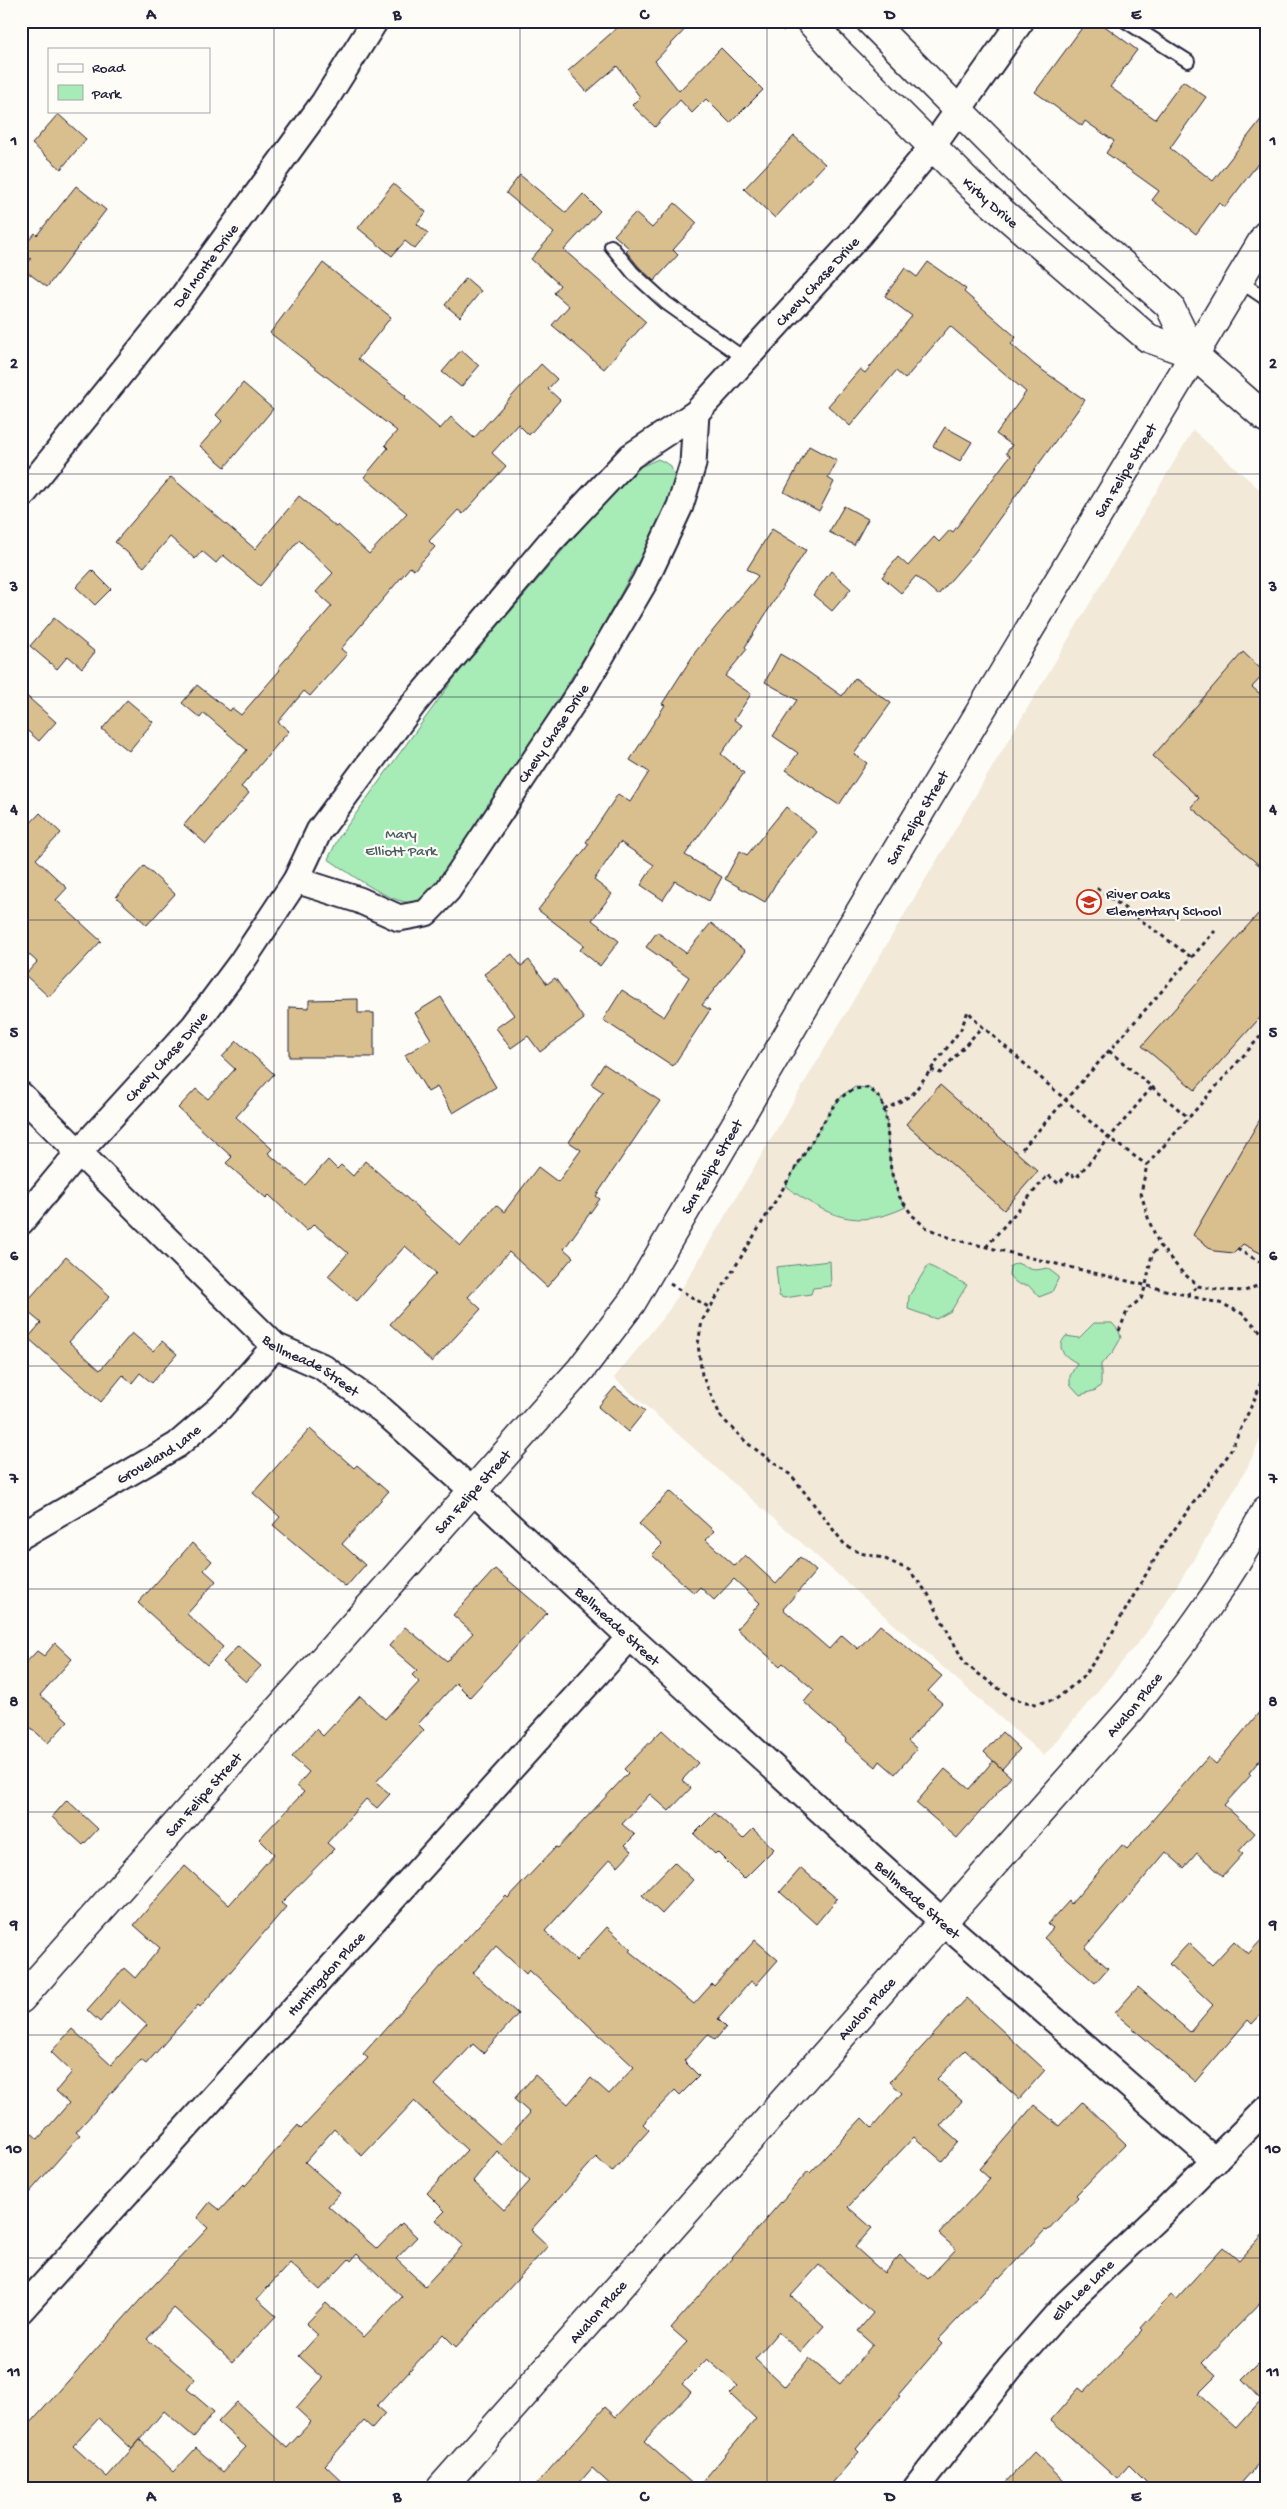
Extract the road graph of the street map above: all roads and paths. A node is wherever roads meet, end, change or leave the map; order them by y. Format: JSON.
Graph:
{"nodes":[{"id":1,"x":375,"y":21,"type":"edge"},
{"id":2,"x":810,"y":21,"type":"edge"},
{"id":3,"x":870,"y":21,"type":"edge"},
{"id":4,"x":1021,"y":21,"type":"edge"},
{"id":5,"x":1125,"y":21,"type":"edge"},
{"id":6,"x":1188,"y":61,"type":"dead end"},
{"id":7,"x":959,"y":112,"type":"junction"},
{"id":8,"x":933,"y":146,"type":"junction"},
{"id":9,"x":1266,"y":235,"type":"edge"},
{"id":10,"x":611,"y":246,"type":"dead end"},
{"id":11,"x":1238,"y":280,"type":"junction"},
{"id":12,"x":1266,"y":299,"type":"edge"},
{"id":13,"x":1193,"y":354,"type":"junction"},
{"id":14,"x":745,"y":359,"type":"junction"},
{"id":15,"x":696,"y":413,"type":"junction"},
{"id":16,"x":1266,"y":418,"type":"edge"},
{"id":17,"x":21,"y":497,"type":"edge"},
{"id":18,"x":296,"y":880,"type":"junction"},
{"id":19,"x":1097,"y":888,"type":"dead end"},
{"id":20,"x":1215,"y":931,"type":"dead end"},
{"id":21,"x":1191,"y":958,"type":"junction"},
{"id":22,"x":982,"y":1027,"type":"junction"},
{"id":23,"x":1266,"y":1030,"type":"edge"},
{"id":24,"x":1108,"y":1051,"type":"junction"},
{"id":25,"x":931,"y":1070,"type":"junction"},
{"id":26,"x":1152,"y":1087,"type":"junction"},
{"id":27,"x":21,"y":1095,"type":"edge"},
{"id":28,"x":1065,"y":1100,"type":"junction"},
{"id":29,"x":884,"y":1110,"type":"junction"},
{"id":30,"x":1189,"y":1118,"type":"junction"},
{"id":31,"x":1109,"y":1138,"type":"junction"},
{"id":32,"x":1022,"y":1149,"type":"dead end"},
{"id":33,"x":79,"y":1152,"type":"junction"},
{"id":34,"x":1147,"y":1165,"type":"junction"},
{"id":35,"x":21,"y":1222,"type":"edge"},
{"id":36,"x":1160,"y":1246,"type":"junction"},
{"id":37,"x":986,"y":1247,"type":"junction"},
{"id":38,"x":1237,"y":1249,"type":"dead end"},
{"id":39,"x":1266,"y":1265,"type":"edge"},
{"id":40,"x":1266,"y":1282,"type":"edge"},
{"id":41,"x":1146,"y":1285,"type":"junction"},
{"id":42,"x":1198,"y":1286,"type":"junction"},
{"id":43,"x":1187,"y":1295,"type":"junction"},
{"id":44,"x":694,"y":1299,"type":"dead end"},
{"id":45,"x":710,"y":1308,"type":"junction"},
{"id":46,"x":1119,"y":1331,"type":"dead end"},
{"id":47,"x":1266,"y":1336,"type":"edge"},
{"id":48,"x":275,"y":1346,"type":"junction"},
{"id":49,"x":1266,"y":1369,"type":"edge"},
{"id":50,"x":473,"y":1491,"type":"junction"},
{"id":51,"x":1266,"y":1510,"type":"edge"},
{"id":52,"x":21,"y":1536,"type":"edge"},
{"id":53,"x":630,"y":1637,"type":"junction"},
{"id":54,"x":943,"y":1922,"type":"junction"},
{"id":55,"x":21,"y":1999,"type":"edge"},
{"id":56,"x":1266,"y":2109,"type":"edge"},
{"id":57,"x":1215,"y":2161,"type":"junction"},
{"id":58,"x":21,"y":2310,"type":"edge"},
{"id":59,"x":442,"y":2488,"type":"edge"},
{"id":60,"x":916,"y":2488,"type":"edge"}],
"edges":[{"from":1,"to":17,"type":"street","name":"Del Monte Drive"},
{"from":2,"to":8,"type":"main road","name":"Kirby Drive"},
{"from":3,"to":7,"type":"main road","name":"Kirby Drive"},
{"from":4,"to":7,"type":"street","name":"Chevy Chase Drive"},
{"from":5,"to":6,"type":"lane"},
{"from":7,"to":8,"type":"street","name":"Chevy Chase Drive"},
{"from":7,"to":13,"type":"main road","name":"Kirby Drive"},
{"from":8,"to":13,"type":"main road","name":"Kirby Drive"},
{"from":8,"to":14,"type":"street","name":"Chevy Chase Drive"},
{"from":9,"to":11,"type":"main road","name":"San Felipe Street"},
{"from":10,"to":14,"type":"lane"},
{"from":11,"to":12,"type":"lane"},
{"from":11,"to":13,"type":"main road","name":"San Felipe Street"},
{"from":13,"to":16,"type":"main road","name":"Kirby Drive"},
{"from":13,"to":50,"type":"main road","name":"San Felipe Street"},
{"from":14,"to":15,"type":"street","name":"Chevy Chase Drive"},
{"from":15,"to":18,"type":"street","name":"Chevy Chase Drive"},
{"from":15,"to":18,"type":"street","name":"Chevy Chase Drive"},
{"from":18,"to":33,"type":"street","name":"Chevy Chase Drive"},
{"from":19,"to":21,"type":"path"},
{"from":20,"to":21,"type":"path"},
{"from":21,"to":24,"type":"path"},
{"from":22,"to":25,"type":"path"},
{"from":22,"to":25,"type":"path"},
{"from":22,"to":28,"type":"path"},
{"from":23,"to":30,"type":"path"},
{"from":24,"to":26,"type":"path"},
{"from":24,"to":28,"type":"path"},
{"from":25,"to":29,"type":"path"},
{"from":26,"to":30,"type":"path"},
{"from":26,"to":31,"type":"path"},
{"from":27,"to":33,"type":"street","name":"Bellmeade Street"},
{"from":28,"to":31,"type":"path"},
{"from":28,"to":32,"type":"path"},
{"from":29,"to":37,"type":"path"},
{"from":29,"to":45,"type":"path"},
{"from":30,"to":34,"type":"path"},
{"from":31,"to":34,"type":"path"},
{"from":31,"to":37,"type":"path"},
{"from":33,"to":35,"type":"street","name":"Chevy Chase Drive"},
{"from":33,"to":48,"type":"street","name":"Bellmeade Street"},
{"from":34,"to":36,"type":"path"},
{"from":36,"to":41,"type":"path"},
{"from":36,"to":42,"type":"path"},
{"from":37,"to":41,"type":"path"},
{"from":38,"to":39,"type":"path"},
{"from":40,"to":42,"type":"path"},
{"from":41,"to":43,"type":"path"},
{"from":41,"to":46,"type":"path"},
{"from":42,"to":43,"type":"path"},
{"from":43,"to":47,"type":"path"},
{"from":44,"to":45,"type":"path"},
{"from":45,"to":49,"type":"path"},
{"from":48,"to":50,"type":"street","name":"Bellmeade Street"},
{"from":48,"to":52,"type":"street","name":"Groveland Lane"},
{"from":50,"to":53,"type":"street","name":"Bellmeade Street"},
{"from":50,"to":55,"type":"main road","name":"San Felipe Street"},
{"from":51,"to":54,"type":"main road","name":"Avalon Place"},
{"from":53,"to":54,"type":"street","name":"Bellmeade Street"},
{"from":53,"to":58,"type":"street","name":"Huntingdon Place"},
{"from":54,"to":57,"type":"street","name":"Bellmeade Street"},
{"from":54,"to":59,"type":"main road","name":"Avalon Place"},
{"from":56,"to":57,"type":"street","name":"Ella Lee Lane"},
{"from":57,"to":60,"type":"street","name":"Ella Lee Lane"}]}
